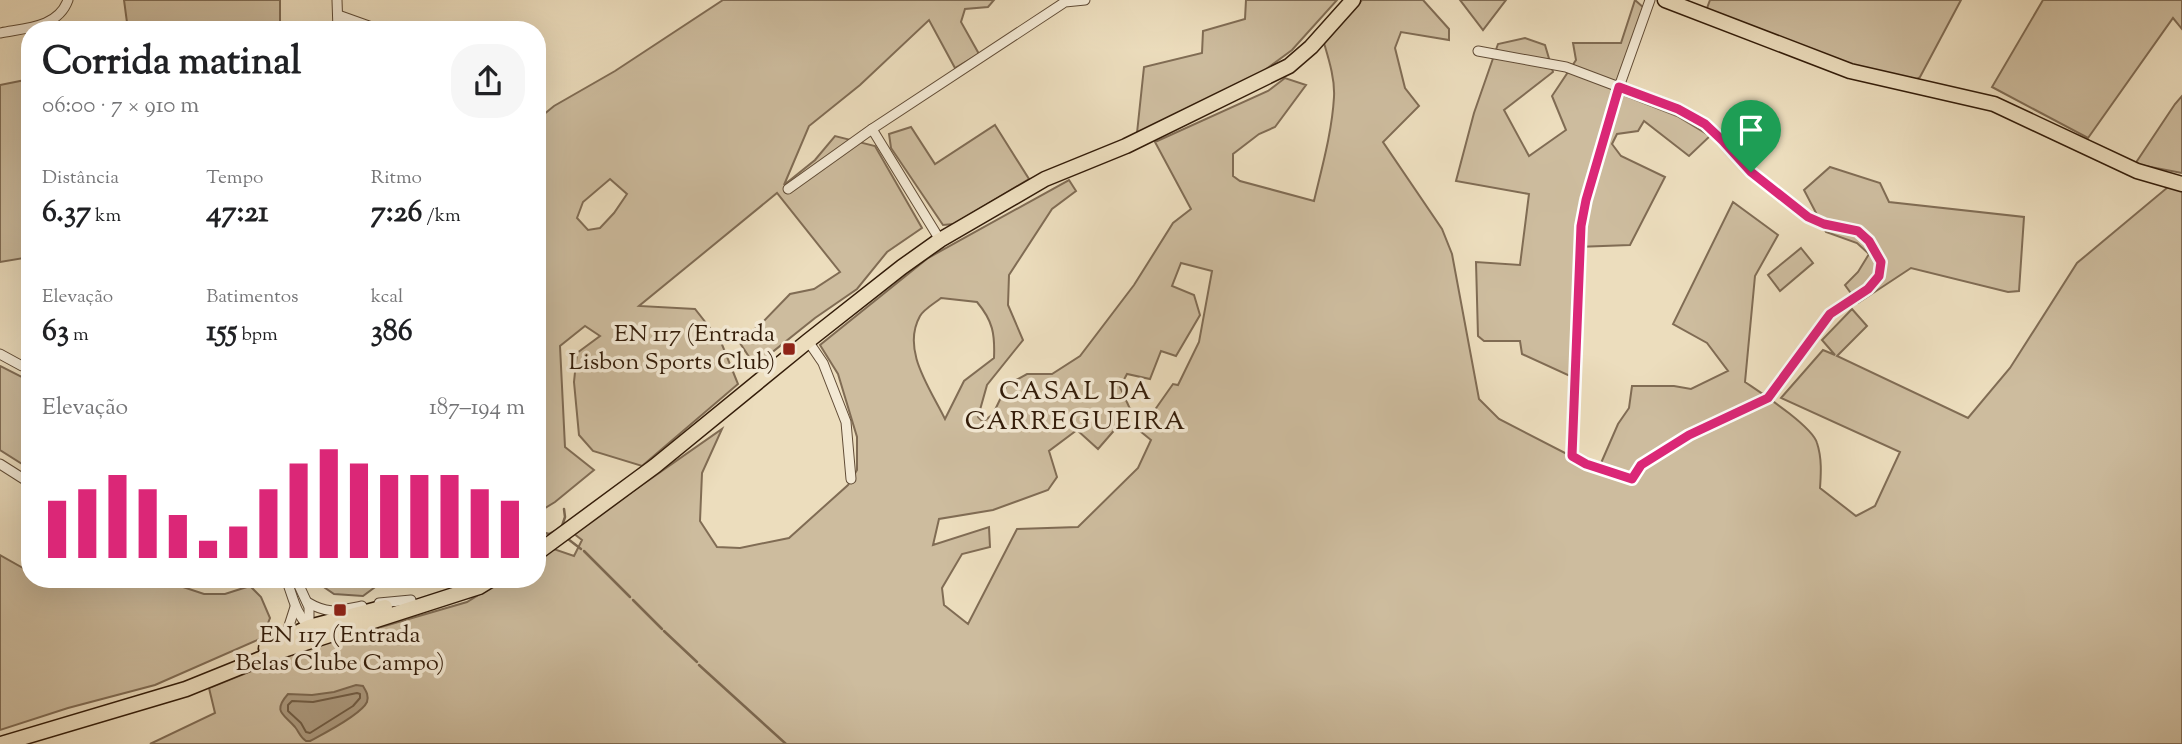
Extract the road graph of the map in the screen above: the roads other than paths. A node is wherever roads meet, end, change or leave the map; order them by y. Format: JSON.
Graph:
{"nodes":[{"id":1,"x":68,"y":0,"type":"edge"},
{"id":2,"x":337,"y":0,"type":"edge"},
{"id":3,"x":1086,"y":0,"type":"edge"},
{"id":4,"x":1353,"y":0,"type":"edge"},
{"id":5,"x":1650,"y":0,"type":"edge"},
{"id":6,"x":1665,"y":0,"type":"edge"},
{"id":7,"x":1066,"y":1,"type":"edge"},
{"id":8,"x":338,"y":15,"type":"junction"},
{"id":9,"x":50,"y":21,"type":"edge"},
{"id":10,"x":338,"y":21,"type":"edge"},
{"id":11,"x":355,"y":21,"type":"edge"},
{"id":12,"x":21,"y":29,"type":"edge"},
{"id":13,"x":0,"y":33,"type":"edge"},
{"id":14,"x":1478,"y":51,"type":"dead end"},
{"id":15,"x":1619,"y":87,"type":"junction"},
{"id":16,"x":872,"y":129,"type":"junction"},
{"id":17,"x":2182,"y":184,"type":"edge"},
{"id":18,"x":788,"y":188,"type":"dead end"},
{"id":19,"x":940,"y":240,"type":"junction"},
{"id":20,"x":808,"y":341,"type":"junction"},
{"id":21,"x":0,"y":354,"type":"edge"},
{"id":22,"x":21,"y":365,"type":"edge"},
{"id":23,"x":0,"y":464,"type":"edge"},
{"id":24,"x":21,"y":477,"type":"edge"},
{"id":25,"x":851,"y":479,"type":"dead end"},
{"id":26,"x":546,"y":545,"type":"edge"},
{"id":27,"x":289,"y":588,"type":"edge"},
{"id":28,"x":300,"y":588,"type":"edge"},
{"id":29,"x":456,"y":588,"type":"edge"},
{"id":30,"x":470,"y":588,"type":"edge"},
{"id":31,"x":411,"y":600,"type":"junction"},
{"id":32,"x":307,"y":602,"type":"junction"},
{"id":33,"x":295,"y":607,"type":"junction"},
{"id":34,"x":309,"y":627,"type":"junction"},
{"id":35,"x":330,"y":634,"type":"junction"},
{"id":36,"x":282,"y":640,"type":"junction"},
{"id":37,"x":251,"y":662,"type":"junction"},
{"id":38,"x":159,"y":696,"type":"junction"},
{"id":39,"x":1,"y":744,"type":"edge"}],
"edges":[{"from":1,"to":9,"type":"street"},
{"from":2,"to":8,"type":"street"},
{"from":3,"to":7,"type":"street"},
{"from":4,"to":19,"type":"main road"},
{"from":5,"to":15,"type":"street"},
{"from":6,"to":17,"type":"main road"},
{"from":7,"to":16,"type":"street"},
{"from":8,"to":10,"type":"street"},
{"from":8,"to":11,"type":"street"},
{"from":12,"to":13,"type":"street"},
{"from":14,"to":15,"type":"street"},
{"from":15,"to":15,"type":"street"},
{"from":16,"to":18,"type":"street"},
{"from":16,"to":19,"type":"street"},
{"from":19,"to":20,"type":"main road"},
{"from":20,"to":25,"type":"street"},
{"from":20,"to":26,"type":"main road"},
{"from":21,"to":22,"type":"street"},
{"from":23,"to":24,"type":"street"},
{"from":27,"to":33,"type":"street"},
{"from":28,"to":32,"type":"street"},
{"from":29,"to":31,"type":"main road"},
{"from":30,"to":35,"type":"main road"},
{"from":31,"to":32,"type":"street"},
{"from":31,"to":34,"type":"main road"},
{"from":32,"to":34,"type":"street"},
{"from":33,"to":34,"type":"street"},
{"from":33,"to":36,"type":"street"},
{"from":34,"to":35,"type":"main road"},
{"from":34,"to":36,"type":"main road"},
{"from":34,"to":37,"type":"main road"},
{"from":35,"to":37,"type":"main road"},
{"from":36,"to":38,"type":"main road"},
{"from":37,"to":38,"type":"main road"},
{"from":38,"to":39,"type":"main road"}]}
